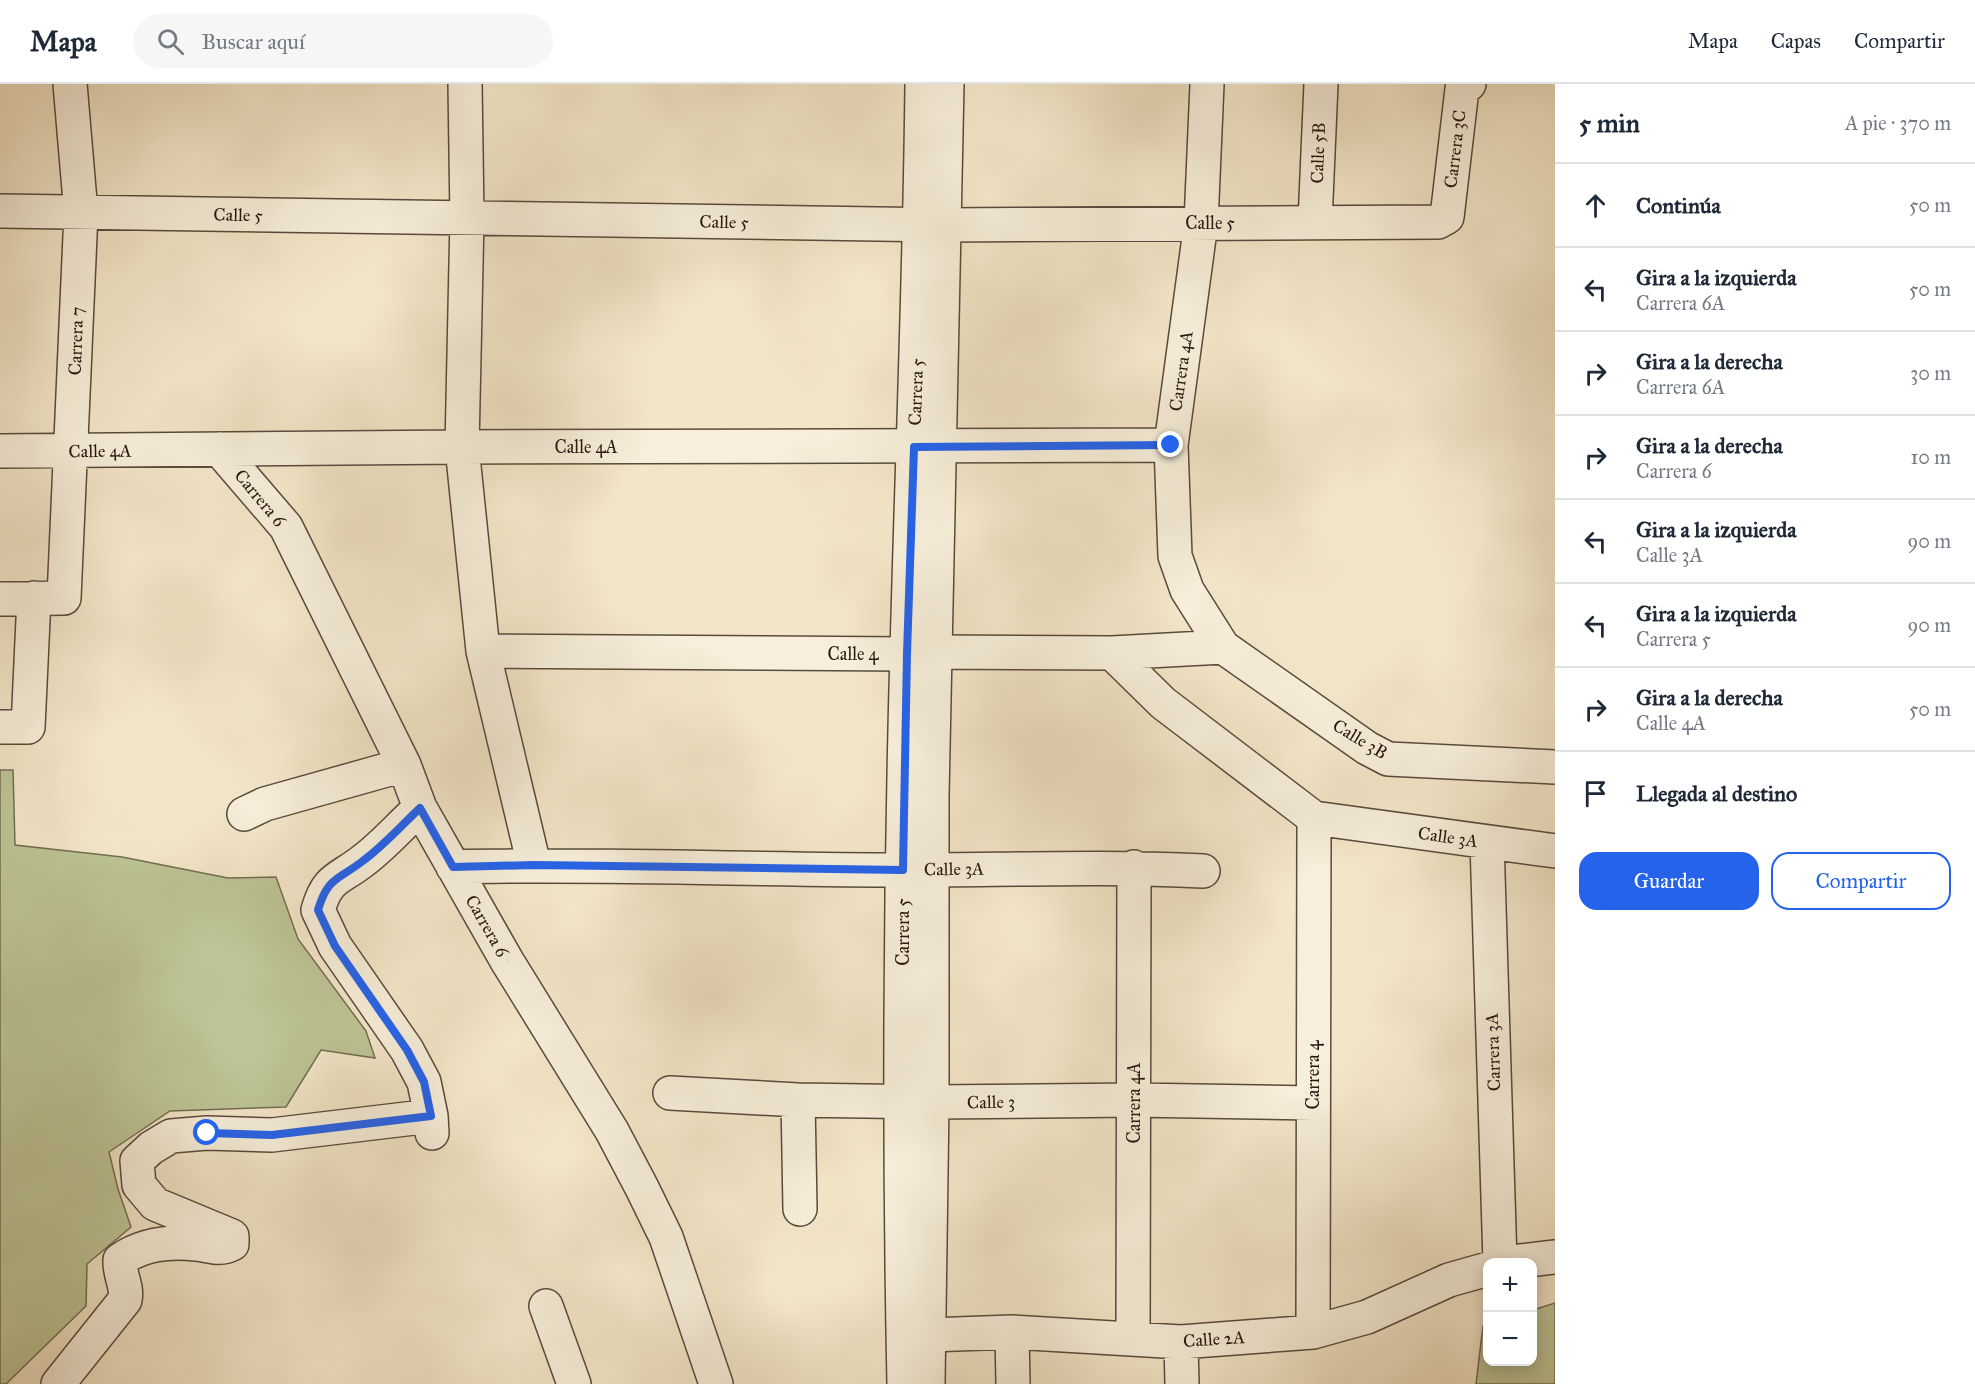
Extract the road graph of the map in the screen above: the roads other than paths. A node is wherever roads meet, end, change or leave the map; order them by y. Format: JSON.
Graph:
{"nodes":[{"id":1,"x":70,"y":84,"type":"edge"},
{"id":2,"x":465,"y":84,"type":"edge"},
{"id":3,"x":922,"y":84,"type":"edge"},
{"id":4,"x":947,"y":84,"type":"edge"},
{"id":5,"x":1207,"y":84,"type":"edge"},
{"id":6,"x":1321,"y":84,"type":"edge"},
{"id":7,"x":1468,"y":84,"type":"edge"},
{"id":8,"x":0,"y":211,"type":"edge"},
{"id":9,"x":81,"y":213,"type":"junction"},
{"id":10,"x":1447,"y":217,"type":"joint"},
{"id":11,"x":467,"y":218,"type":"junction"},
{"id":12,"x":1315,"y":222,"type":"junction"},
{"id":13,"x":1201,"y":223,"type":"junction"},
{"id":14,"x":932,"y":225,"type":"junction"},
{"id":15,"x":1171,"y":445,"type":"junction"},
{"id":16,"x":926,"y":446,"type":"junction"},
{"id":17,"x":462,"y":447,"type":"junction"},
{"id":18,"x":219,"y":449,"type":"junction"},
{"id":19,"x":0,"y":451,"type":"edge"},
{"id":20,"x":71,"y":451,"type":"junction"},
{"id":21,"x":49,"y":598,"type":"junction"},
{"id":22,"x":0,"y":599,"type":"edge"},
{"id":23,"x":1223,"y":647,"type":"junction"},
{"id":24,"x":483,"y":651,"type":"junction"},
{"id":25,"x":920,"y":653,"type":"junction"},
{"id":26,"x":1112,"y":653,"type":"junction"},
{"id":27,"x":14,"y":727,"type":"edge"},
{"id":28,"x":404,"y":765,"type":"junction"},
{"id":29,"x":1555,"y":767,"type":"edge"},
{"id":30,"x":420,"y":808,"type":"junction"},
{"id":31,"x":244,"y":814,"type":"dead end"},
{"id":32,"x":1314,"y":819,"type":"junction"},
{"id":33,"x":1487,"y":842,"type":"junction"},
{"id":34,"x":1555,"y":851,"type":"edge"},
{"id":35,"x":534,"y":865,"type":"junction"},
{"id":36,"x":453,"y":867,"type":"junction"},
{"id":37,"x":1134,"y":867,"type":"junction"},
{"id":38,"x":917,"y":870,"type":"junction"},
{"id":39,"x":1203,"y":871,"type":"dead end"},
{"id":40,"x":670,"y":1093,"type":"dead end"},
{"id":41,"x":798,"y":1100,"type":"junction"},
{"id":42,"x":1135,"y":1100,"type":"junction"},
{"id":43,"x":916,"y":1101,"type":"junction"},
{"id":44,"x":1313,"y":1103,"type":"junction"},
{"id":45,"x":800,"y":1209,"type":"dead end"},
{"id":46,"x":1555,"y":1257,"type":"edge"},
{"id":47,"x":1500,"y":1258,"type":"edge"},
{"id":48,"x":1537,"y":1260,"type":"edge"},
{"id":49,"x":1483,"y":1270,"type":"edge"},
{"id":50,"x":546,"y":1306,"type":"dead end"},
{"id":51,"x":1012,"y":1332,"type":"junction"},
{"id":52,"x":1313,"y":1332,"type":"junction"},
{"id":53,"x":929,"y":1335,"type":"junction"},
{"id":54,"x":1133,"y":1339,"type":"junction"},
{"id":55,"x":1181,"y":1342,"type":"junction"},
{"id":56,"x":58,"y":1384,"type":"edge"},
{"id":57,"x":574,"y":1384,"type":"edge"},
{"id":58,"x":716,"y":1384,"type":"edge"},
{"id":59,"x":904,"y":1384,"type":"edge"},
{"id":60,"x":928,"y":1384,"type":"edge"},
{"id":61,"x":1013,"y":1384,"type":"edge"},
{"id":62,"x":1182,"y":1384,"type":"edge"}],
"edges":[{"from":1,"to":9,"type":"street","name":"Carrera 7"},
{"from":2,"to":11,"type":"street"},
{"from":3,"to":14,"type":"street","name":"Carrera 5"},
{"from":4,"to":14,"type":"street","name":"Carrera 5"},
{"from":5,"to":13,"type":"street","name":"Carrera 4A"},
{"from":6,"to":12,"type":"street","name":"Calle 5B"},
{"from":7,"to":10,"type":"street","name":"Carrera 3C"},
{"from":8,"to":9,"type":"street","name":"Calle 5"},
{"from":9,"to":11,"type":"street","name":"Calle 5"},
{"from":9,"to":20,"type":"street","name":"Carrera 7"},
{"from":10,"to":12,"type":"street","name":"Calle 5"},
{"from":11,"to":14,"type":"street","name":"Calle 5"},
{"from":11,"to":17,"type":"street"},
{"from":12,"to":13,"type":"street","name":"Calle 5"},
{"from":13,"to":14,"type":"street","name":"Calle 5"},
{"from":13,"to":15,"type":"street","name":"Carrera 4A"},
{"from":14,"to":16,"type":"street","name":"Carrera 5"},
{"from":15,"to":16,"type":"street","name":"Calle 4A"},
{"from":15,"to":23,"type":"street","name":"Carrera 4A"},
{"from":16,"to":17,"type":"street","name":"Calle 4A"},
{"from":16,"to":25,"type":"street","name":"Carrera 5"},
{"from":17,"to":18,"type":"street","name":"Calle 4A"},
{"from":17,"to":24,"type":"street"},
{"from":18,"to":20,"type":"street","name":"Calle 4A"},
{"from":18,"to":28,"type":"street","name":"Carrera 6"},
{"from":19,"to":20,"type":"street","name":"Calle 4A"},
{"from":20,"to":21,"type":"street","name":"Carrera 7"},
{"from":21,"to":22,"type":"street"},
{"from":21,"to":27,"type":"street","name":"Carrera 7"},
{"from":23,"to":26,"type":"street","name":"Calle 4"},
{"from":23,"to":29,"type":"street","name":"Calle 3B"},
{"from":24,"to":25,"type":"street","name":"Calle 4"},
{"from":24,"to":35,"type":"street"},
{"from":25,"to":26,"type":"street","name":"Calle 4"},
{"from":25,"to":38,"type":"street","name":"Carrera 5"},
{"from":26,"to":32,"type":"street","name":"Calle 3A"},
{"from":28,"to":30,"type":"street","name":"Carrera 6"},
{"from":28,"to":31,"type":"street"},
{"from":30,"to":36,"type":"street","name":"Carrera 6"},
{"from":30,"to":56,"type":"street"},
{"from":32,"to":33,"type":"street","name":"Calle 3A"},
{"from":32,"to":44,"type":"street","name":"Carrera 4"},
{"from":33,"to":34,"type":"street","name":"Calle 3A"},
{"from":33,"to":47,"type":"street","name":"Carrera 3A"},
{"from":35,"to":36,"type":"street","name":"Calle 3A"},
{"from":35,"to":38,"type":"street","name":"Calle 3A"},
{"from":36,"to":58,"type":"street","name":"Carrera 6"},
{"from":37,"to":38,"type":"street","name":"Calle 3A"},
{"from":37,"to":39,"type":"street","name":"Calle 3A"},
{"from":37,"to":42,"type":"street","name":"Carrera 4A"},
{"from":38,"to":43,"type":"street","name":"Carrera 5"},
{"from":40,"to":41,"type":"street","name":"Calle 3"},
{"from":41,"to":43,"type":"street","name":"Calle 3"},
{"from":41,"to":45,"type":"street"},
{"from":42,"to":43,"type":"street","name":"Calle 3"},
{"from":42,"to":44,"type":"street","name":"Calle 3"},
{"from":42,"to":54,"type":"street","name":"Carrera 4A"},
{"from":43,"to":53,"type":"street","name":"Carrera 5"},
{"from":43,"to":59,"type":"street","name":"Carrera 5"},
{"from":44,"to":52,"type":"street","name":"Carrera 4"},
{"from":46,"to":48,"type":"street"},
{"from":49,"to":52,"type":"street","name":"Calle 2A"},
{"from":50,"to":57,"type":"street"},
{"from":51,"to":53,"type":"street","name":"Calle 2A"},
{"from":51,"to":54,"type":"street","name":"Calle 2A"},
{"from":51,"to":61,"type":"street"},
{"from":52,"to":55,"type":"street","name":"Calle 2A"},
{"from":53,"to":60,"type":"street","name":"Carrera 5"},
{"from":54,"to":55,"type":"street","name":"Calle 2A"},
{"from":55,"to":62,"type":"street"}]}
